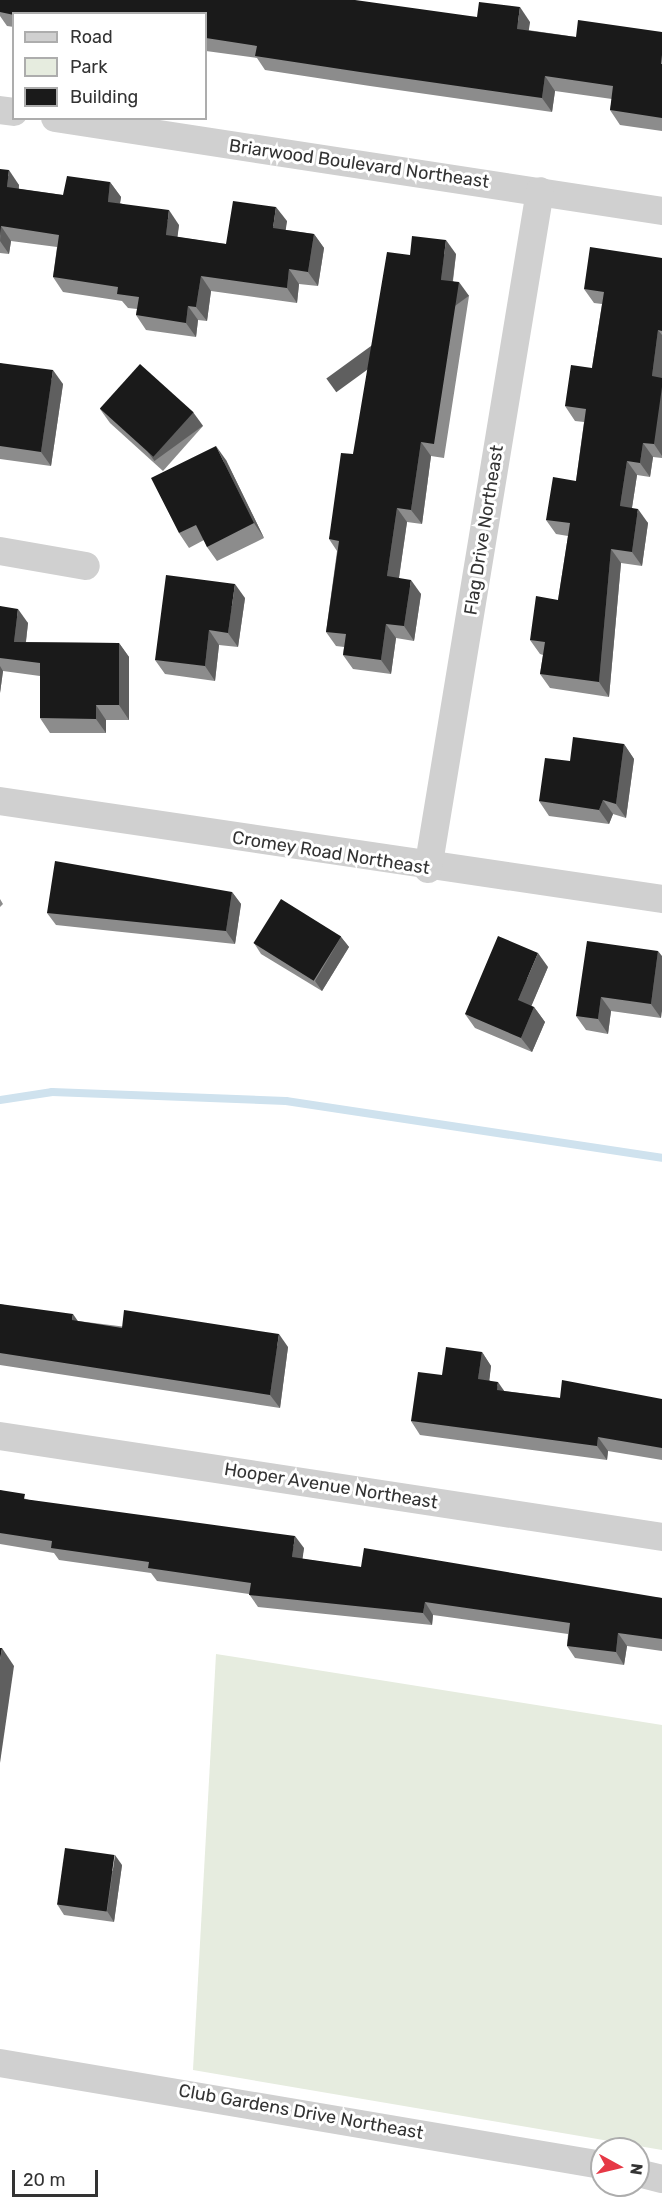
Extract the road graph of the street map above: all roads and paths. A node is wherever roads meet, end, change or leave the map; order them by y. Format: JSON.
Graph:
{"nodes":[{"id":1,"x":68,"y":120,"type":"edge"},
{"id":2,"x":540,"y":191,"type":"junction"},
{"id":3,"x":662,"y":211,"type":"edge"},
{"id":4,"x":0,"y":551,"type":"edge"},
{"id":5,"x":86,"y":566,"type":"dead end"},
{"id":6,"x":0,"y":801,"type":"edge"},
{"id":7,"x":428,"y":869,"type":"junction"},
{"id":8,"x":662,"y":899,"type":"edge"},
{"id":9,"x":0,"y":1436,"type":"edge"},
{"id":10,"x":662,"y":1538,"type":"edge"},
{"id":11,"x":0,"y":2063,"type":"edge"},
{"id":12,"x":590,"y":2163,"type":"edge"}],
"edges":[{"from":1,"to":2,"type":"street","name":"Briarwood Boulevard Northeast"},
{"from":2,"to":3,"type":"street","name":"Briarwood Boulevard Northeast"},
{"from":2,"to":7,"type":"street","name":"Flag Drive Northeast"},
{"from":4,"to":5,"type":"street"},
{"from":6,"to":7,"type":"street","name":"Cromey Road Northeast"},
{"from":7,"to":8,"type":"street","name":"Cromey Road Northeast"},
{"from":9,"to":10,"type":"street","name":"Hooper Avenue Northeast"},
{"from":11,"to":12,"type":"street","name":"Club Gardens Drive Northeast"}]}
